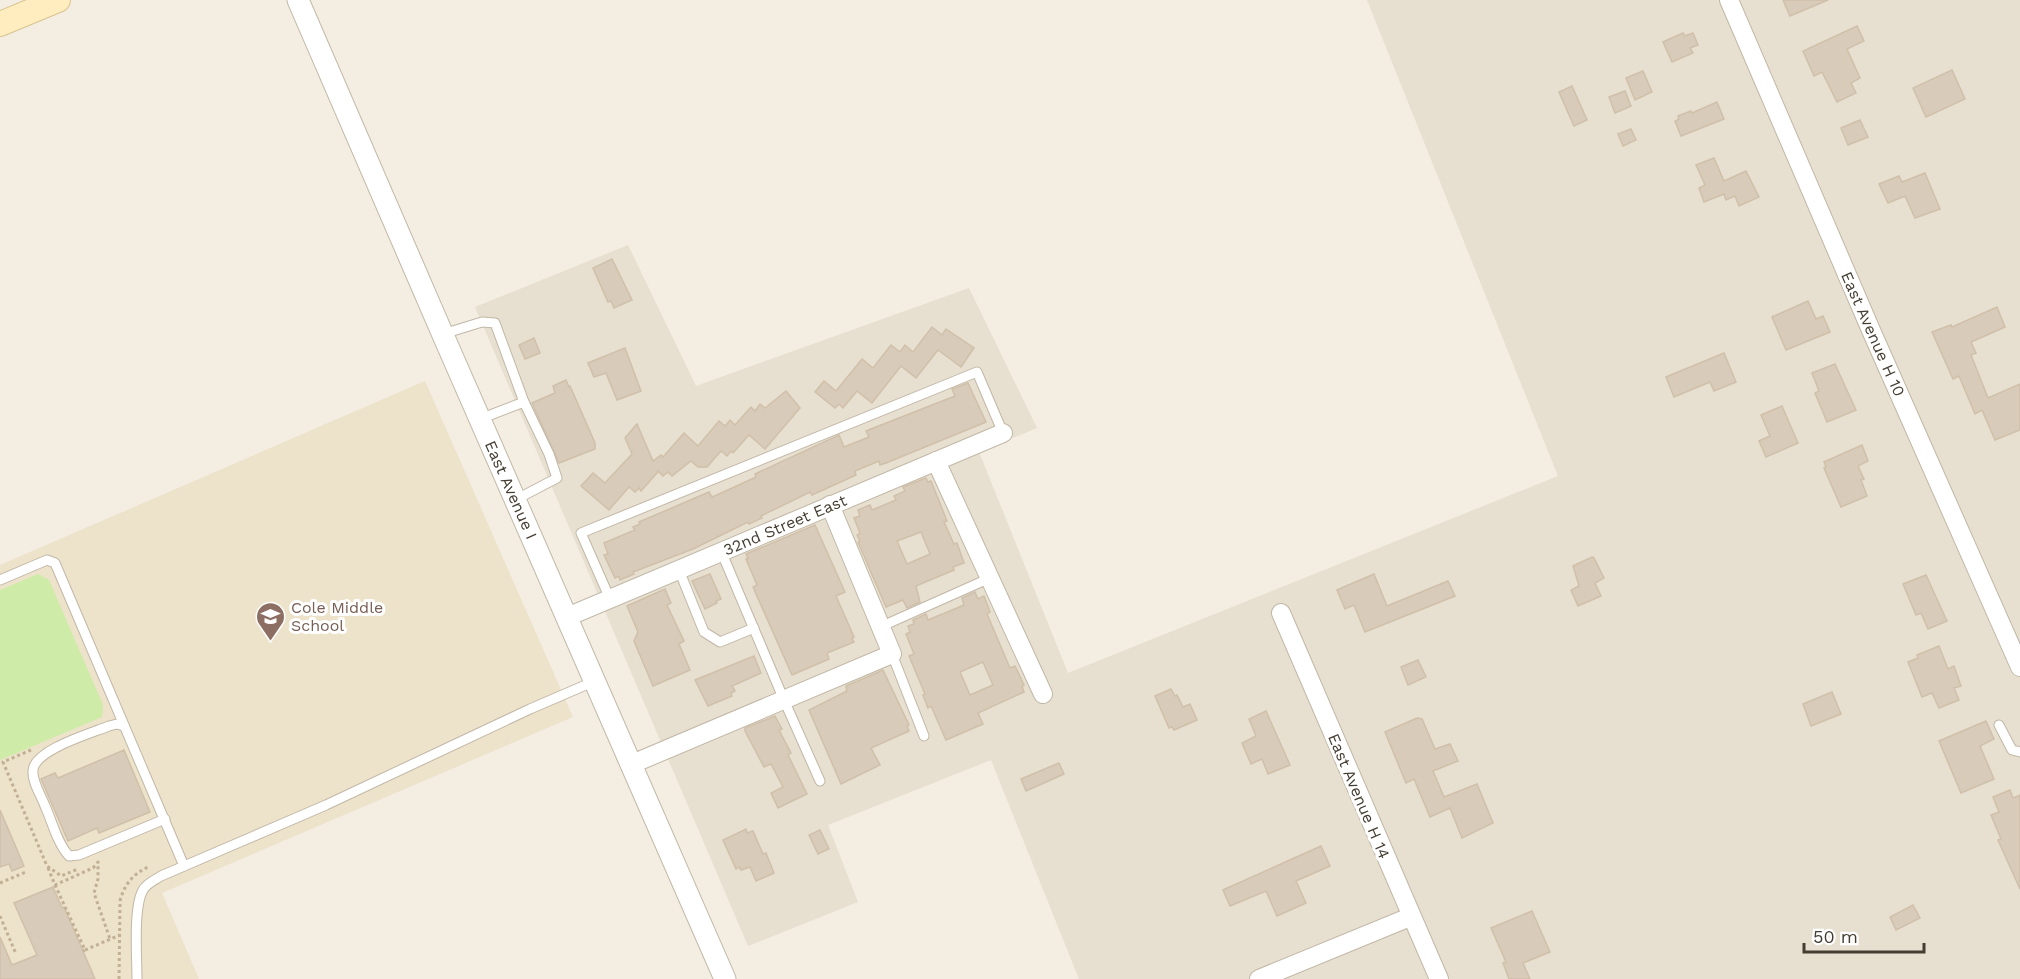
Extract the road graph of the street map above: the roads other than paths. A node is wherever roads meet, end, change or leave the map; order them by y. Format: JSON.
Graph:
{"nodes":[{"id":1,"x":58,"y":0,"type":"edge"},
{"id":2,"x":298,"y":0,"type":"edge"},
{"id":3,"x":1729,"y":0,"type":"edge"},
{"id":4,"x":0,"y":24,"type":"edge"},
{"id":5,"x":442,"y":335,"type":"junction"},
{"id":6,"x":524,"y":402,"type":"junction"},
{"id":7,"x":480,"y":419,"type":"junction"},
{"id":8,"x":1003,"y":433,"type":"joint"},
{"id":9,"x":936,"y":461,"type":"junction"},
{"id":10,"x":515,"y":500,"type":"junction"},
{"id":11,"x":830,"y":505,"type":"junction"},
{"id":12,"x":721,"y":551,"type":"junction"},
{"id":13,"x":679,"y":570,"type":"junction"},
{"id":14,"x":990,"y":578,"type":"junction"},
{"id":15,"x":0,"y":580,"type":"edge"},
{"id":16,"x":610,"y":599,"type":"junction"},
{"id":17,"x":1281,"y":613,"type":"dead end"},
{"id":18,"x":567,"y":617,"type":"junction"},
{"id":19,"x":880,"y":627,"type":"junction"},
{"id":20,"x":754,"y":628,"type":"junction"},
{"id":21,"x":892,"y":654,"type":"junction"},
{"id":22,"x":2020,"y":667,"type":"edge"},
{"id":23,"x":595,"y":681,"type":"junction"},
{"id":24,"x":1043,"y":694,"type":"dead end"},
{"id":25,"x":784,"y":700,"type":"junction"},
{"id":26,"x":1999,"y":724,"type":"dead end"},
{"id":27,"x":124,"y":726,"type":"junction"},
{"id":28,"x":924,"y":736,"type":"dead end"},
{"id":29,"x":2020,"y":752,"type":"edge"},
{"id":30,"x":632,"y":764,"type":"junction"},
{"id":31,"x":820,"y":781,"type":"dead end"},
{"id":32,"x":165,"y":819,"type":"junction"},
{"id":33,"x":184,"y":866,"type":"junction"},
{"id":34,"x":1410,"y":916,"type":"junction"},
{"id":35,"x":137,"y":979,"type":"edge"},
{"id":36,"x":725,"y":979,"type":"edge"},
{"id":37,"x":1258,"y":979,"type":"edge"},
{"id":38,"x":1439,"y":979,"type":"edge"}],
"edges":[{"from":1,"to":4,"type":"main road"},
{"from":2,"to":5,"type":"street","name":"East Avenue I"},
{"from":3,"to":22,"type":"street","name":"East Avenue H 10"},
{"from":5,"to":6,"type":"lane"},
{"from":5,"to":7,"type":"street","name":"East Avenue I"},
{"from":6,"to":7,"type":"lane"},
{"from":6,"to":10,"type":"lane"},
{"from":7,"to":10,"type":"street","name":"East Avenue I"},
{"from":8,"to":9,"type":"street","name":"32nd Street East"},
{"from":8,"to":16,"type":"lane"},
{"from":9,"to":11,"type":"street","name":"32nd Street East"},
{"from":9,"to":14,"type":"street"},
{"from":10,"to":18,"type":"street","name":"East Avenue I"},
{"from":11,"to":12,"type":"street","name":"32nd Street East"},
{"from":11,"to":19,"type":"street"},
{"from":12,"to":13,"type":"street","name":"32nd Street East"},
{"from":12,"to":20,"type":"lane"},
{"from":13,"to":16,"type":"street","name":"32nd Street East"},
{"from":13,"to":20,"type":"lane"},
{"from":14,"to":19,"type":"lane"},
{"from":14,"to":24,"type":"street"},
{"from":15,"to":27,"type":"lane"},
{"from":16,"to":18,"type":"street","name":"32nd Street East"},
{"from":17,"to":34,"type":"street","name":"East Avenue H 14"},
{"from":18,"to":23,"type":"street","name":"East Avenue I"},
{"from":19,"to":21,"type":"street"},
{"from":20,"to":25,"type":"lane"},
{"from":21,"to":25,"type":"street"},
{"from":21,"to":28,"type":"lane"},
{"from":23,"to":30,"type":"street","name":"East Avenue I"},
{"from":23,"to":33,"type":"lane"},
{"from":25,"to":30,"type":"street"},
{"from":25,"to":31,"type":"lane"},
{"from":26,"to":29,"type":"lane"},
{"from":27,"to":32,"type":"lane"},
{"from":27,"to":32,"type":"lane"},
{"from":30,"to":36,"type":"street","name":"East Avenue I"},
{"from":32,"to":33,"type":"lane"},
{"from":33,"to":35,"type":"lane"},
{"from":34,"to":37,"type":"street"},
{"from":34,"to":38,"type":"street","name":"East Avenue H 14"}]}
